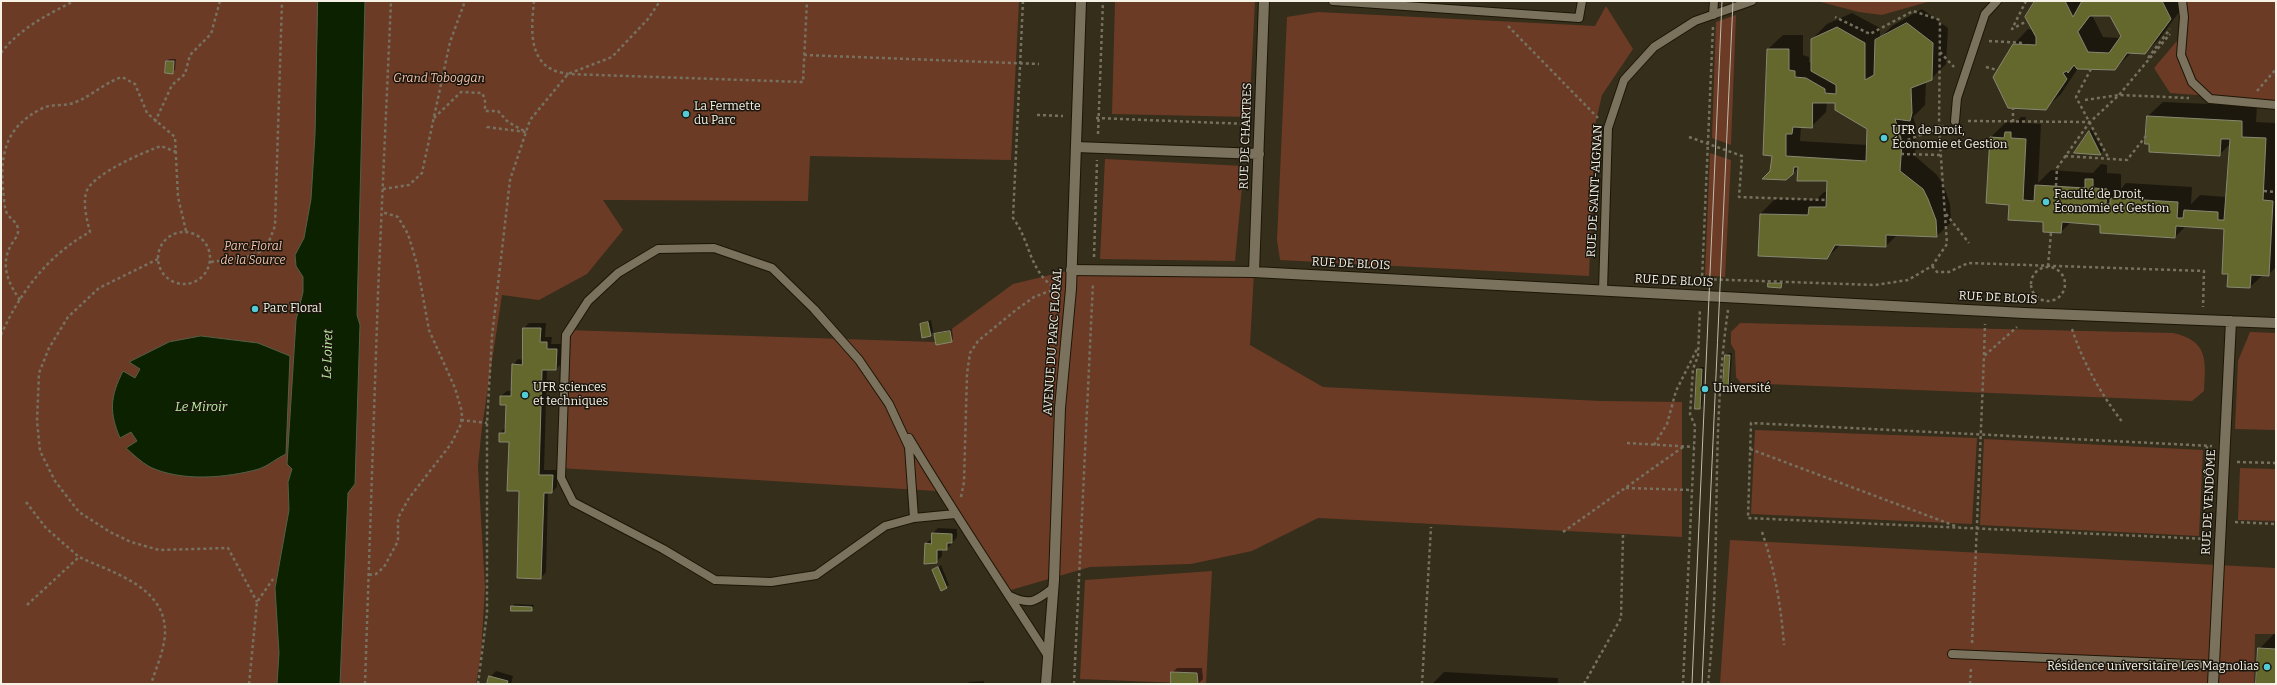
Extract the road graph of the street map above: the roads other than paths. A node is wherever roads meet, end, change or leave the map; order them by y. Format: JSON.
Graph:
{"nodes":[{"id":1,"x":1082,"y":1,"type":"edge"},
{"id":2,"x":1264,"y":1,"type":"edge"},
{"id":3,"x":1333,"y":1,"type":"edge"},
{"id":4,"x":1582,"y":1,"type":"edge"},
{"id":5,"x":1714,"y":1,"type":"edge"},
{"id":6,"x":1752,"y":1,"type":"edge"},
{"id":7,"x":1997,"y":1,"type":"edge"},
{"id":8,"x":2182,"y":1,"type":"edge"},
{"id":9,"x":1713,"y":15,"type":"junction"},
{"id":10,"x":2276,"y":105,"type":"edge"},
{"id":11,"x":1955,"y":121,"type":"road end"},
{"id":12,"x":1076,"y":146,"type":"junction"},
{"id":13,"x":1259,"y":154,"type":"junction"},
{"id":14,"x":1071,"y":270,"type":"junction"},
{"id":15,"x":1254,"y":272,"type":"junction"},
{"id":16,"x":1603,"y":290,"type":"junction"},
{"id":17,"x":2231,"y":321,"type":"junction"},
{"id":18,"x":2276,"y":323,"type":"edge"},
{"id":19,"x":889,"y":404,"type":"junction"},
{"id":20,"x":955,"y":514,"type":"junction"},
{"id":21,"x":914,"y":518,"type":"junction"},
{"id":22,"x":1053,"y":588,"type":"junction"},
{"id":23,"x":1009,"y":596,"type":"junction"},
{"id":24,"x":1952,"y":654,"type":"dead end"},
{"id":25,"x":1048,"y":656,"type":"junction"},
{"id":26,"x":2213,"y":665,"type":"junction"},
{"id":27,"x":1046,"y":684,"type":"edge"},
{"id":28,"x":2213,"y":684,"type":"edge"}],
"edges":[{"from":1,"to":12,"type":"street","name":"AVENUE DU PARC FLORAL"},
{"from":2,"to":13,"type":"street","name":"RUE DE CHARTRES"},
{"from":3,"to":4,"type":"lane"},
{"from":5,"to":9,"type":"lane"},
{"from":6,"to":9,"type":"lane","name":"RUE DE SAINT-AIGNAN"},
{"from":7,"to":11,"type":"lane"},
{"from":8,"to":10,"type":"lane"},
{"from":9,"to":16,"type":"lane","name":"RUE DE SAINT-AIGNAN"},
{"from":12,"to":13,"type":"street"},
{"from":12,"to":14,"type":"street","name":"AVENUE DU PARC FLORAL"},
{"from":13,"to":15,"type":"street","name":"RUE DE CHARTRES"},
{"from":14,"to":15,"type":"street","name":"RUE DE BLOIS"},
{"from":14,"to":22,"type":"street","name":"AVENUE DU PARC FLORAL"},
{"from":15,"to":16,"type":"street","name":"RUE DE BLOIS"},
{"from":16,"to":17,"type":"street","name":"RUE DE BLOIS"},
{"from":17,"to":18,"type":"street","name":"RUE DE BLOIS"},
{"from":17,"to":26,"type":"street","name":"RUE DE VENDÔME"},
{"from":19,"to":20,"type":"lane"},
{"from":19,"to":21,"type":"lane"},
{"from":19,"to":21,"type":"lane"},
{"from":20,"to":21,"type":"lane"},
{"from":20,"to":23,"type":"lane"},
{"from":22,"to":23,"type":"lane"},
{"from":22,"to":25,"type":"street","name":"AVENUE DU PARC FLORAL"},
{"from":23,"to":25,"type":"lane"},
{"from":24,"to":26,"type":"lane"},
{"from":25,"to":27,"type":"street","name":"AVENUE DU PARC FLORAL"},
{"from":26,"to":28,"type":"street","name":"RUE DE VENDÔME"}]}
